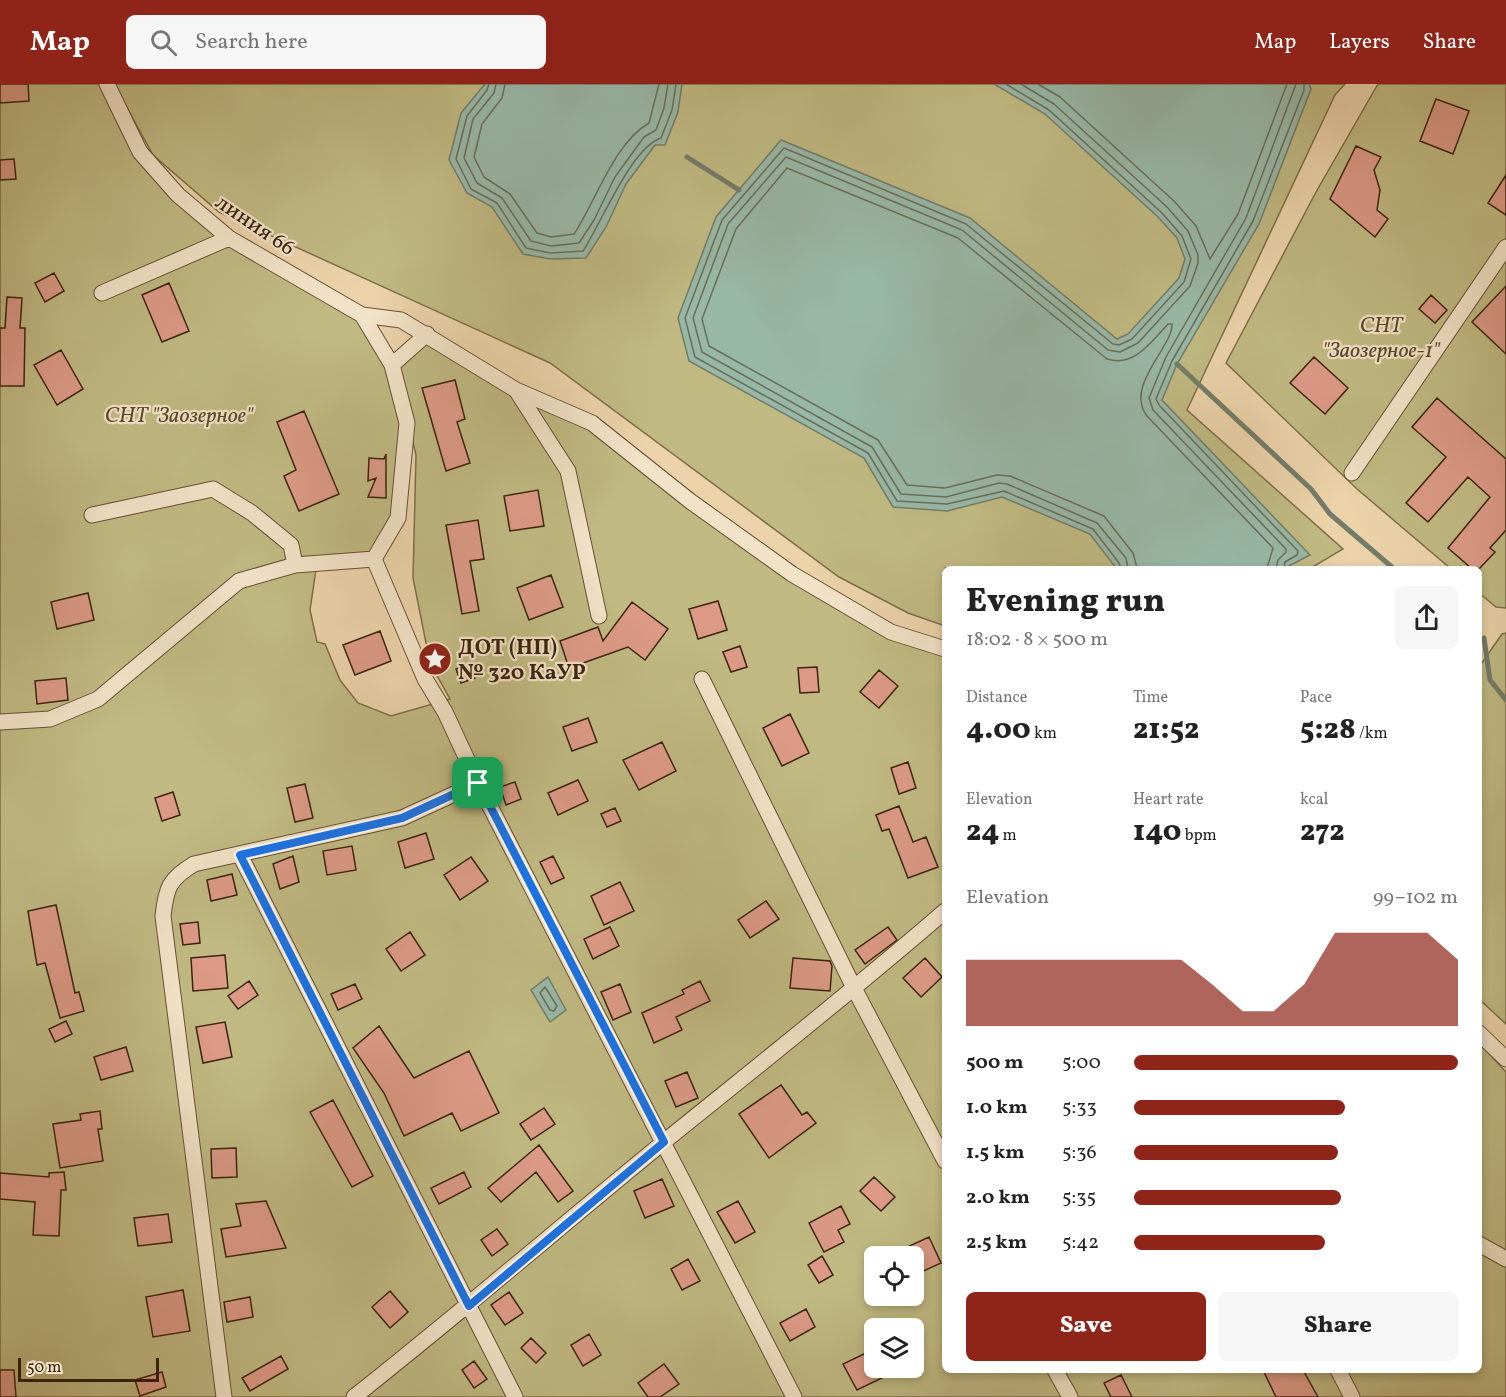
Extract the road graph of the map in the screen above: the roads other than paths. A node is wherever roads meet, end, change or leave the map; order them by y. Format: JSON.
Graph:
{"nodes":[{"id":1,"x":107,"y":84,"type":"edge"},
{"id":2,"x":229,"y":238,"type":"junction"},
{"id":3,"x":1506,"y":247,"type":"edge"},
{"id":4,"x":102,"y":293,"type":"dead end"},
{"id":5,"x":362,"y":315,"type":"junction"},
{"id":6,"x":427,"y":334,"type":"junction"},
{"id":7,"x":392,"y":364,"type":"junction"},
{"id":8,"x":516,"y":390,"type":"junction"},
{"id":9,"x":1352,"y":473,"type":"dead end"},
{"id":10,"x":93,"y":515,"type":"dead end"},
{"id":11,"x":374,"y":559,"type":"junction"},
{"id":12,"x":295,"y":565,"type":"junction"},
{"id":13,"x":599,"y":616,"type":"dead end"},
{"id":14,"x":942,"y":648,"type":"edge"},
{"id":15,"x":702,"y":679,"type":"dead end"},
{"id":16,"x":0,"y":722,"type":"edge"},
{"id":17,"x":478,"y":783,"type":"junction"},
{"id":18,"x":240,"y":855,"type":"junction"},
{"id":19,"x":942,"y":914,"type":"edge"},
{"id":20,"x":855,"y":990,"type":"junction"},
{"id":21,"x":1482,"y":1036,"type":"edge"},
{"id":22,"x":1504,"y":1058,"type":"edge"},
{"id":23,"x":664,"y":1142,"type":"junction"},
{"id":24,"x":942,"y":1155,"type":"edge"},
{"id":25,"x":1482,"y":1246,"type":"edge"},
{"id":26,"x":1506,"y":1259,"type":"edge"},
{"id":27,"x":469,"y":1306,"type":"junction"},
{"id":28,"x":1057,"y":1373,"type":"edge"},
{"id":29,"x":1340,"y":1373,"type":"edge"},
{"id":30,"x":224,"y":1397,"type":"edge"},
{"id":31,"x":354,"y":1397,"type":"edge"},
{"id":32,"x":515,"y":1397,"type":"edge"},
{"id":33,"x":794,"y":1397,"type":"edge"},
{"id":34,"x":1070,"y":1397,"type":"edge"},
{"id":35,"x":1352,"y":1397,"type":"edge"}],
"edges":[{"from":1,"to":2,"type":"street","name":"линия 66"},
{"from":2,"to":4,"type":"street"},
{"from":2,"to":5,"type":"street","name":"линия 66"},
{"from":3,"to":9,"type":"street"},
{"from":5,"to":6,"type":"street","name":"линия 66"},
{"from":5,"to":7,"type":"street"},
{"from":6,"to":7,"type":"street"},
{"from":6,"to":8,"type":"street"},
{"from":7,"to":11,"type":"street"},
{"from":8,"to":13,"type":"street"},
{"from":8,"to":14,"type":"street"},
{"from":10,"to":12,"type":"street"},
{"from":11,"to":12,"type":"street"},
{"from":11,"to":17,"type":"street"},
{"from":12,"to":16,"type":"street"},
{"from":15,"to":20,"type":"street"},
{"from":17,"to":18,"type":"street"},
{"from":17,"to":23,"type":"street"},
{"from":18,"to":27,"type":"street"},
{"from":18,"to":30,"type":"street"},
{"from":19,"to":20,"type":"street"},
{"from":20,"to":23,"type":"street"},
{"from":20,"to":24,"type":"street"},
{"from":21,"to":22,"type":"street"},
{"from":23,"to":27,"type":"street"},
{"from":23,"to":33,"type":"street"},
{"from":25,"to":26,"type":"street"},
{"from":27,"to":31,"type":"street"},
{"from":27,"to":32,"type":"street"},
{"from":28,"to":34,"type":"street"},
{"from":29,"to":35,"type":"street"}]}
